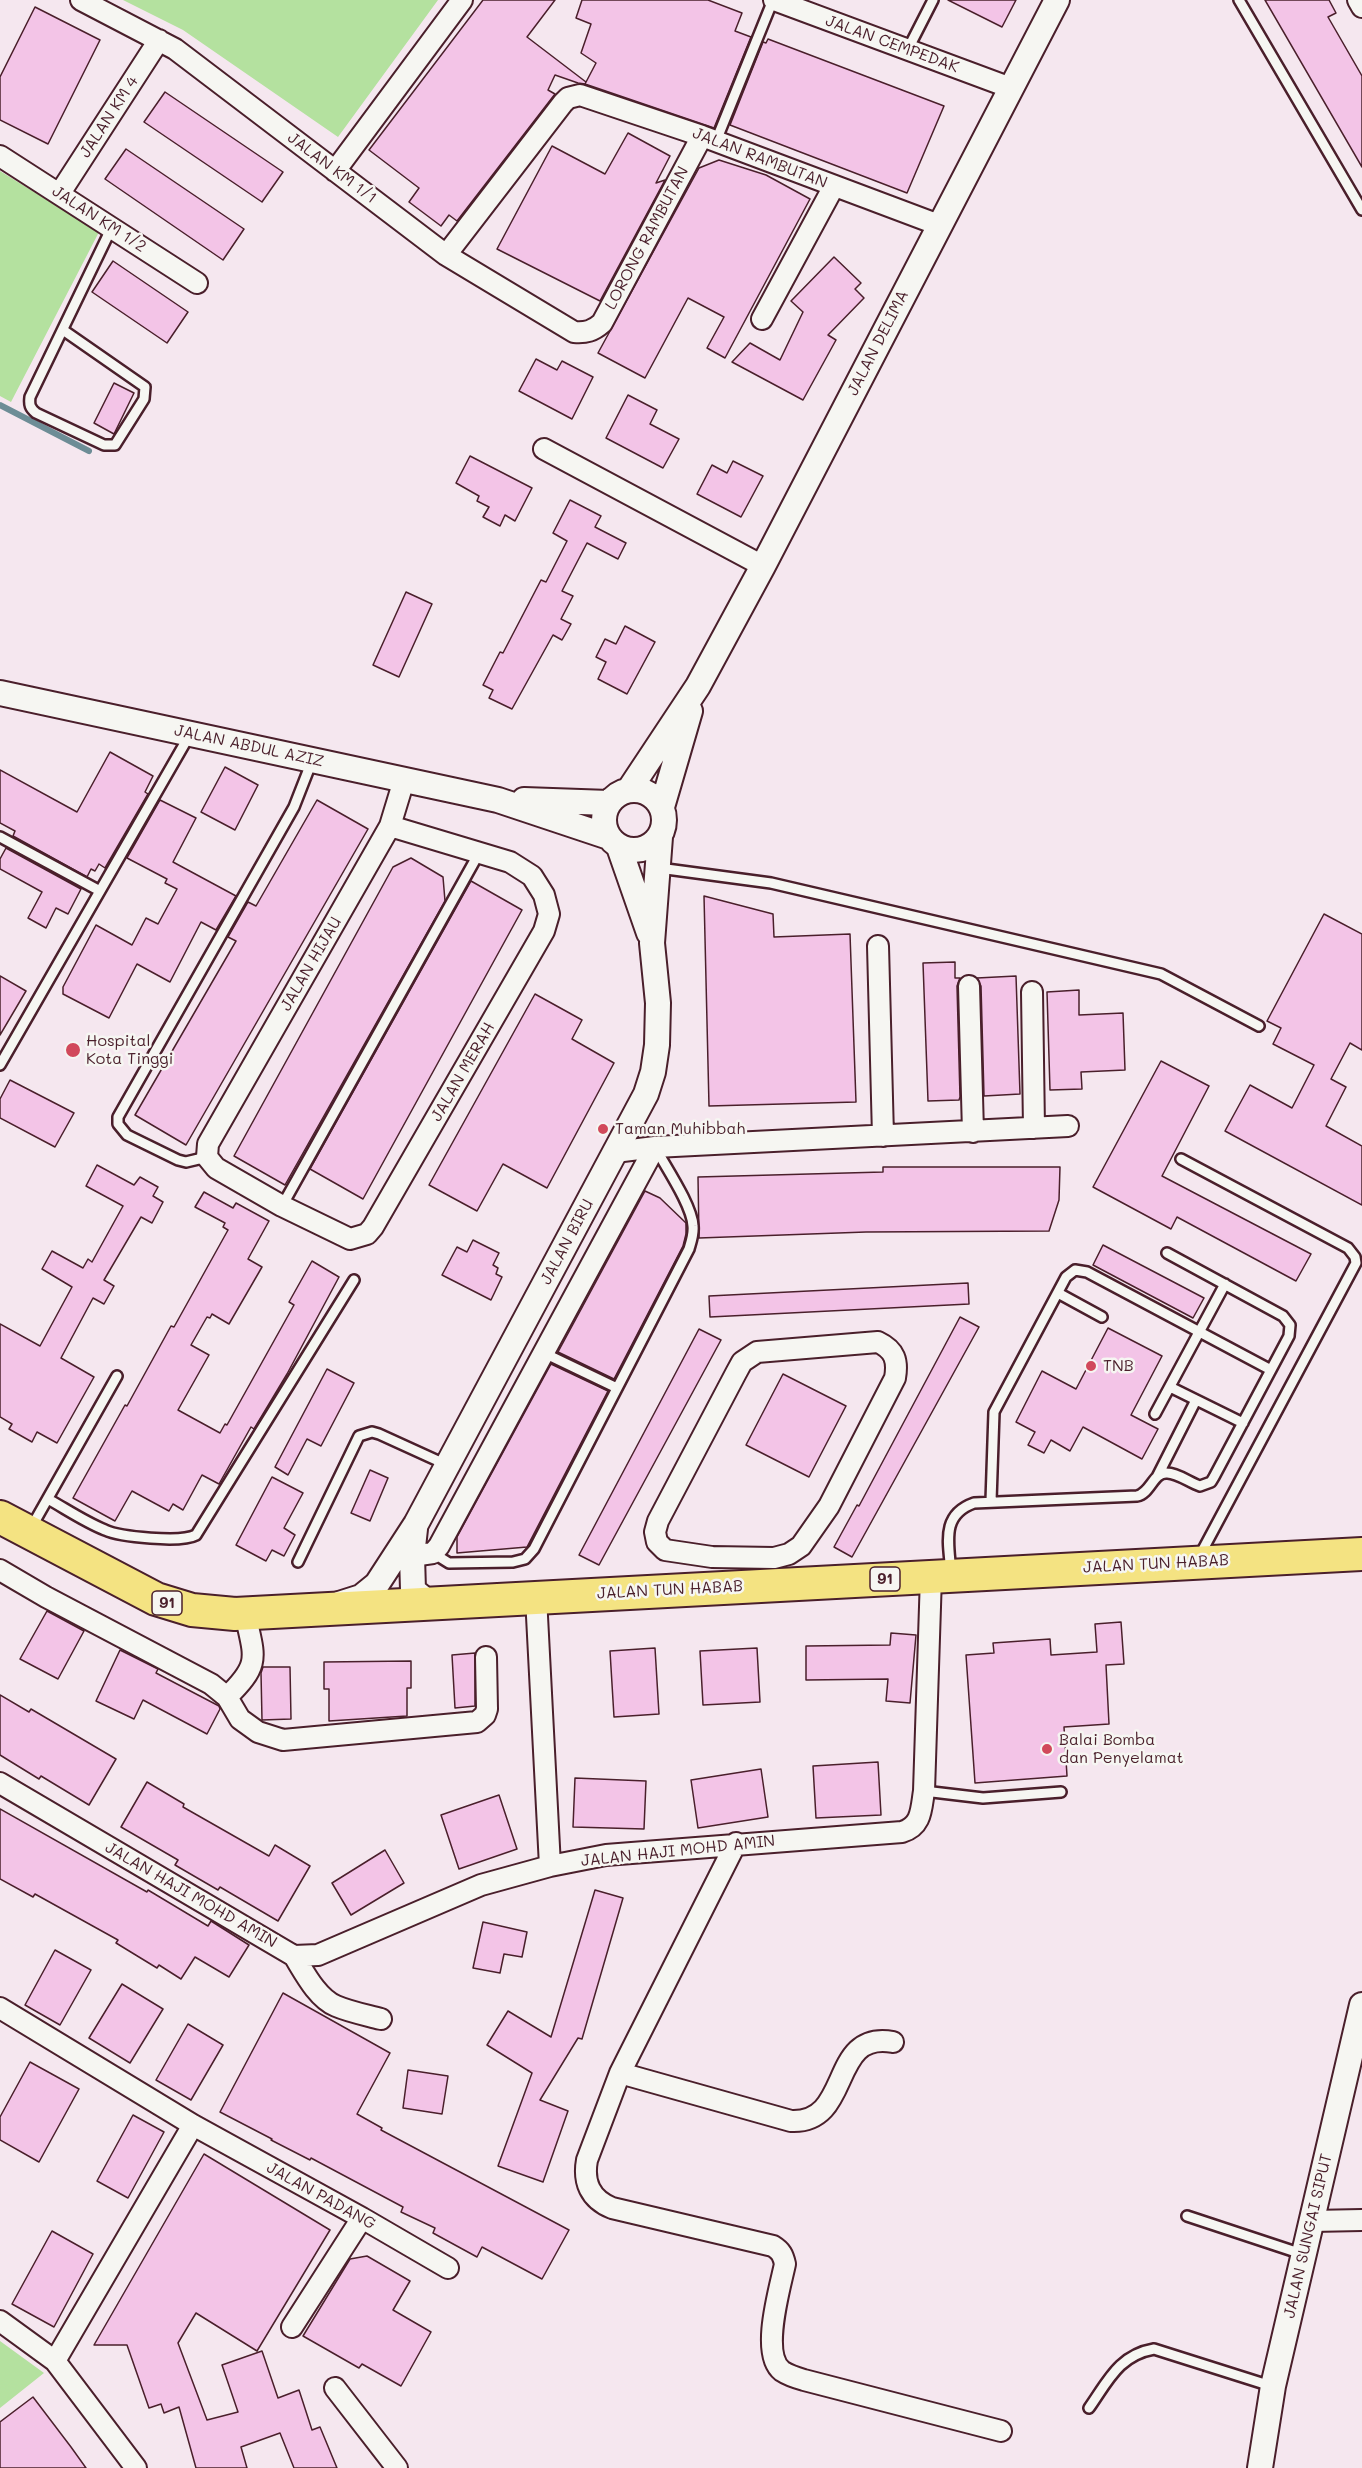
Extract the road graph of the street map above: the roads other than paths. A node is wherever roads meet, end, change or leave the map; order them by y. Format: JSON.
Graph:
{"nodes":[{"id":1,"x":81,"y":0,"type":"edge"},
{"id":2,"x":462,"y":0,"type":"edge"},
{"id":3,"x":773,"y":0,"type":"edge"},
{"id":4,"x":933,"y":0,"type":"edge"},
{"id":5,"x":1057,"y":0,"type":"edge"},
{"id":6,"x":1239,"y":0,"type":"edge"},
{"id":7,"x":1358,"y":0,"type":"edge"},
{"id":8,"x":1362,"y":7,"type":"edge"},
{"id":9,"x":822,"y":8,"type":"edge"},
{"id":10,"x":159,"y":40,"type":"junction"},
{"id":11,"x":908,"y":49,"type":"junction"},
{"id":12,"x":1011,"y":88,"type":"junction"},
{"id":13,"x":709,"y":139,"type":"junction"},
{"id":14,"x":0,"y":156,"type":"edge"},
{"id":15,"x":335,"y":171,"type":"junction"},
{"id":16,"x":834,"y":186,"type":"junction"},
{"id":17,"x":60,"y":194,"type":"junction"},
{"id":18,"x":1362,"y":210,"type":"edge"},
{"id":19,"x":939,"y":225,"type":"junction"},
{"id":20,"x":112,"y":227,"type":"junction"},
{"id":21,"x":446,"y":255,"type":"junction"},
{"id":22,"x":197,"y":283,"type":"dead end"},
{"id":23,"x":762,"y":319,"type":"dead end"},
{"id":24,"x":63,"y":330,"type":"junction"},
{"id":25,"x":585,"y":333,"type":"joint"},
{"id":26,"x":544,"y":449,"type":"dead end"},
{"id":27,"x":763,"y":566,"type":"junction"},
{"id":28,"x":698,"y":686,"type":"junction"},
{"id":29,"x":0,"y":693,"type":"edge"},
{"id":30,"x":190,"y":734,"type":"junction"},
{"id":31,"x":312,"y":760,"type":"junction"},
{"id":32,"x":404,"y":780,"type":"junction"},
{"id":33,"x":619,"y":797,"type":"junction"},
{"id":34,"x":498,"y":800,"type":"junction"},
{"id":35,"x":662,"y":807,"type":"junction"},
{"id":36,"x":390,"y":826,"type":"junction"},
{"id":37,"x":0,"y":837,"type":"edge"},
{"id":38,"x":660,"y":837,"type":"junction"},
{"id":39,"x":614,"y":842,"type":"junction"},
{"id":40,"x":479,"y":853,"type":"junction"},
{"id":41,"x":657,"y":867,"type":"junction"},
{"id":42,"x":100,"y":891,"type":"junction"},
{"id":43,"x":652,"y":943,"type":"junction"},
{"id":44,"x":878,"y":946,"type":"dead end"},
{"id":45,"x":969,"y":986,"type":"dead end"},
{"id":46,"x":1032,"y":992,"type":"dead end"},
{"id":47,"x":1259,"y":1026,"type":"dead end"},
{"id":48,"x":0,"y":1065,"type":"edge"},
{"id":49,"x":1068,"y":1126,"type":"dead end"},
{"id":50,"x":1035,"y":1128,"type":"junction"},
{"id":51,"x":973,"y":1132,"type":"junction"},
{"id":52,"x":883,"y":1136,"type":"junction"},
{"id":53,"x":655,"y":1147,"type":"junction"},
{"id":54,"x":208,"y":1150,"type":"junction"},
{"id":55,"x":615,"y":1152,"type":"junction"},
{"id":56,"x":1181,"y":1160,"type":"dead end"},
{"id":57,"x":282,"y":1206,"type":"junction"},
{"id":58,"x":1167,"y":1253,"type":"dead end"},
{"id":59,"x":354,"y":1280,"type":"dead end"},
{"id":60,"x":1225,"y":1284,"type":"junction"},
{"id":61,"x":1058,"y":1293,"type":"junction"},
{"id":62,"x":1102,"y":1317,"type":"dead end"},
{"id":63,"x":1199,"y":1332,"type":"junction"},
{"id":64,"x":544,"y":1353,"type":"junction"},
{"id":65,"x":1271,"y":1370,"type":"junction"},
{"id":66,"x":117,"y":1376,"type":"dead end"},
{"id":67,"x":1170,"y":1386,"type":"junction"},
{"id":68,"x":617,"y":1388,"type":"junction"},
{"id":69,"x":1196,"y":1400,"type":"junction"},
{"id":70,"x":1155,"y":1414,"type":"dead end"},
{"id":71,"x":1243,"y":1423,"type":"junction"},
{"id":72,"x":447,"y":1465,"type":"junction"},
{"id":73,"x":1157,"y":1477,"type":"junction"},
{"id":74,"x":48,"y":1498,"type":"junction"},
{"id":75,"x":991,"y":1501,"type":"junction"},
{"id":76,"x":0,"y":1517,"type":"edge"},
{"id":77,"x":416,"y":1524,"type":"junction"},
{"id":78,"x":28,"y":1533,"type":"junction"},
{"id":79,"x":423,"y":1555,"type":"junction"},
{"id":80,"x":1355,"y":1556,"type":"edge"},
{"id":81,"x":712,"y":1557,"type":"junction"},
{"id":82,"x":298,"y":1562,"type":"dead end"},
{"id":83,"x":1196,"y":1562,"type":"junction"},
{"id":84,"x":0,"y":1570,"type":"edge"},
{"id":85,"x":941,"y":1576,"type":"junction"},
{"id":86,"x":703,"y":1588,"type":"junction"},
{"id":87,"x":536,"y":1597,"type":"junction"},
{"id":88,"x":429,"y":1603,"type":"junction"},
{"id":89,"x":322,"y":1609,"type":"junction"},
{"id":90,"x":245,"y":1613,"type":"junction"},
{"id":91,"x":486,"y":1657,"type":"dead end"},
{"id":92,"x":227,"y":1697,"type":"junction"},
{"id":93,"x":0,"y":1783,"type":"edge"},
{"id":94,"x":924,"y":1791,"type":"junction"},
{"id":95,"x":1060,"y":1792,"type":"dead end"},
{"id":96,"x":736,"y":1843,"type":"junction"},
{"id":97,"x":550,"y":1866,"type":"junction"},
{"id":98,"x":294,"y":1956,"type":"junction"},
{"id":99,"x":1362,"y":2005,"type":"edge"},
{"id":100,"x":0,"y":2008,"type":"edge"},
{"id":101,"x":381,"y":2019,"type":"dead end"},
{"id":102,"x":893,"y":2042,"type":"dead end"},
{"id":103,"x":620,"y":2073,"type":"junction"},
{"id":104,"x":193,"y":2125,"type":"junction"},
{"id":105,"x":1188,"y":2216,"type":"dead end"},
{"id":106,"x":363,"y":2218,"type":"junction"},
{"id":107,"x":1362,"y":2220,"type":"edge"},
{"id":108,"x":1312,"y":2221,"type":"junction"},
{"id":109,"x":1304,"y":2255,"type":"junction"},
{"id":110,"x":448,"y":2268,"type":"dead end"},
{"id":111,"x":0,"y":2321,"type":"edge"},
{"id":112,"x":292,"y":2327,"type":"dead end"},
{"id":113,"x":55,"y":2361,"type":"junction"},
{"id":114,"x":1274,"y":2386,"type":"junction"},
{"id":115,"x":335,"y":2388,"type":"dead end"},
{"id":116,"x":1089,"y":2408,"type":"dead end"},
{"id":117,"x":1001,"y":2431,"type":"dead end"},
{"id":118,"x":136,"y":2468,"type":"edge"},
{"id":119,"x":397,"y":2468,"type":"edge"},
{"id":120,"x":1260,"y":2468,"type":"edge"}],
"edges":[{"from":1,"to":10,"type":"street","name":"JALAN KM 1/1"},
{"from":2,"to":15,"type":"street"},
{"from":3,"to":9,"type":"street","name":"JALAN CEMPEDAK"},
{"from":3,"to":13,"type":"lane"},
{"from":4,"to":11,"type":"lane"},
{"from":5,"to":12,"type":"street","name":"JALAN DELIMA"},
{"from":6,"to":18,"type":"lane"},
{"from":7,"to":8,"type":"street"},
{"from":9,"to":11,"type":"street","name":"JALAN CEMPEDAK"},
{"from":10,"to":15,"type":"street","name":"JALAN KM 1/1"},
{"from":10,"to":17,"type":"street","name":"JALAN KM 4"},
{"from":11,"to":12,"type":"street","name":"JALAN CEMPEDAK"},
{"from":12,"to":19,"type":"street","name":"JALAN DELIMA"},
{"from":13,"to":16,"type":"street","name":"JALAN RAMBUTAN"},
{"from":13,"to":21,"type":"street","name":"JALAN RAMBUTAN"},
{"from":13,"to":25,"type":"street","name":"LORONG RAMBUTAN"},
{"from":14,"to":17,"type":"street","name":"JALAN KM 1/2"},
{"from":15,"to":21,"type":"street","name":"JALAN KM 1/1"},
{"from":16,"to":19,"type":"street","name":"JALAN RAMBUTAN"},
{"from":16,"to":23,"type":"street"},
{"from":17,"to":20,"type":"street","name":"JALAN KM 1/2"},
{"from":19,"to":27,"type":"street","name":"JALAN DELIMA"},
{"from":20,"to":22,"type":"street","name":"JALAN KM 1/2"},
{"from":20,"to":24,"type":"lane"},
{"from":21,"to":25,"type":"street","name":"JALAN KM 1/1"},
{"from":24,"to":24,"type":"lane"},
{"from":26,"to":27,"type":"street"},
{"from":27,"to":28,"type":"street","name":"JALAN DELIMA"},
{"from":28,"to":33,"type":"street","name":"JALAN DELIMA"},
{"from":28,"to":35,"type":"street","name":"JALAN DELIMA"},
{"from":29,"to":30,"type":"street","name":"JALAN ABDUL AZIZ"},
{"from":30,"to":31,"type":"street","name":"JALAN ABDUL AZIZ"},
{"from":30,"to":42,"type":"lane"},
{"from":31,"to":32,"type":"street","name":"JALAN ABDUL AZIZ"},
{"from":31,"to":54,"type":"lane"},
{"from":32,"to":34,"type":"street","name":"JALAN ABDUL AZIZ"},
{"from":32,"to":36,"type":"street","name":"JALAN HIJAU"},
{"from":33,"to":34,"type":"street"},
{"from":33,"to":35,"type":"street"},
{"from":33,"to":39,"type":"street"},
{"from":34,"to":39,"type":"street"},
{"from":35,"to":38,"type":"street"},
{"from":36,"to":40,"type":"street","name":"JALAN MERAH"},
{"from":36,"to":54,"type":"street","name":"JALAN HIJAU"},
{"from":37,"to":42,"type":"lane"},
{"from":38,"to":39,"type":"street"},
{"from":38,"to":41,"type":"street","name":"JALAN BIRU"},
{"from":39,"to":43,"type":"street","name":"JALAN BIRU"},
{"from":40,"to":57,"type":"lane"},
{"from":40,"to":57,"type":"street","name":"JALAN MERAH"},
{"from":41,"to":43,"type":"street","name":"JALAN BIRU"},
{"from":41,"to":47,"type":"lane"},
{"from":42,"to":48,"type":"lane"},
{"from":43,"to":55,"type":"street","name":"JALAN BIRU"},
{"from":44,"to":52,"type":"street"},
{"from":45,"to":51,"type":"street"},
{"from":46,"to":50,"type":"street"},
{"from":49,"to":50,"type":"street"},
{"from":50,"to":51,"type":"street"},
{"from":51,"to":52,"type":"street"},
{"from":52,"to":53,"type":"street"},
{"from":53,"to":55,"type":"street"},
{"from":53,"to":64,"type":"street"},
{"from":53,"to":68,"type":"lane"},
{"from":54,"to":57,"type":"street","name":"JALAN MERAH"},
{"from":55,"to":72,"type":"street","name":"JALAN BIRU"},
{"from":56,"to":83,"type":"lane"},
{"from":58,"to":60,"type":"lane"},
{"from":59,"to":74,"type":"lane"},
{"from":60,"to":63,"type":"lane"},
{"from":60,"to":65,"type":"lane"},
{"from":61,"to":62,"type":"lane"},
{"from":61,"to":63,"type":"lane"},
{"from":61,"to":75,"type":"lane"},
{"from":63,"to":65,"type":"lane"},
{"from":63,"to":67,"type":"lane"},
{"from":64,"to":68,"type":"lane"},
{"from":64,"to":79,"type":"street"},
{"from":65,"to":71,"type":"lane"},
{"from":66,"to":74,"type":"lane"},
{"from":67,"to":69,"type":"lane"},
{"from":67,"to":70,"type":"lane"},
{"from":68,"to":79,"type":"lane"},
{"from":69,"to":71,"type":"lane"},
{"from":69,"to":73,"type":"lane"},
{"from":71,"to":73,"type":"lane"},
{"from":72,"to":77,"type":"street","name":"JALAN BIRU"},
{"from":72,"to":82,"type":"lane"},
{"from":73,"to":75,"type":"lane"},
{"from":74,"to":78,"type":"lane"},
{"from":75,"to":85,"type":"lane"},
{"from":76,"to":78,"type":"highway","name":"JALAN TUN HABAB","number":"91"},
{"from":77,"to":79,"type":"street","name":"JALAN BIRU"},
{"from":77,"to":89,"type":"street","name":"JALAN BIRU"},
{"from":78,"to":90,"type":"highway","name":"JALAN TUN HABAB","number":"91"},
{"from":79,"to":88,"type":"street","name":"JALAN BIRU"},
{"from":80,"to":83,"type":"highway","name":"JALAN TUN HABAB","number":"91"},
{"from":81,"to":81,"type":"street"},
{"from":81,"to":86,"type":"street"},
{"from":83,"to":85,"type":"highway","name":"JALAN TUN HABAB","number":"91"},
{"from":84,"to":92,"type":"street"},
{"from":85,"to":86,"type":"highway","name":"JALAN TUN HABAB","number":"91"},
{"from":85,"to":94,"type":"street","name":"JALAN HAJI MOHD AMIN"},
{"from":86,"to":87,"type":"highway","name":"JALAN TUN HABAB","number":"91"},
{"from":87,"to":88,"type":"highway","name":"JALAN TUN HABAB","number":"91"},
{"from":87,"to":97,"type":"street"},
{"from":88,"to":89,"type":"highway","name":"JALAN TUN HABAB","number":"91"},
{"from":89,"to":90,"type":"highway","name":"JALAN TUN HABAB","number":"91"},
{"from":90,"to":92,"type":"street"},
{"from":91,"to":92,"type":"street"},
{"from":93,"to":98,"type":"street","name":"JALAN HAJI MOHD AMIN"},
{"from":94,"to":95,"type":"lane"},
{"from":94,"to":96,"type":"street","name":"JALAN HAJI MOHD AMIN"},
{"from":96,"to":97,"type":"street","name":"JALAN HAJI MOHD AMIN"},
{"from":96,"to":103,"type":"street"},
{"from":97,"to":98,"type":"street","name":"JALAN HAJI MOHD AMIN"},
{"from":98,"to":101,"type":"street"},
{"from":99,"to":108,"type":"street","name":"JALAN SUNGAI SIPUT"},
{"from":100,"to":104,"type":"street","name":"JALAN PADANG"},
{"from":102,"to":103,"type":"street"},
{"from":103,"to":117,"type":"street"},
{"from":104,"to":106,"type":"street","name":"JALAN PADANG"},
{"from":104,"to":113,"type":"street"},
{"from":105,"to":109,"type":"lane"},
{"from":106,"to":110,"type":"street","name":"JALAN PADANG"},
{"from":106,"to":112,"type":"street"},
{"from":107,"to":108,"type":"street"},
{"from":108,"to":109,"type":"street","name":"JALAN SUNGAI SIPUT"},
{"from":109,"to":114,"type":"street","name":"JALAN SUNGAI SIPUT"},
{"from":111,"to":113,"type":"street"},
{"from":113,"to":118,"type":"street"},
{"from":114,"to":116,"type":"lane"},
{"from":114,"to":120,"type":"street","name":"JALAN SUNGAI SIPUT"},
{"from":115,"to":119,"type":"street"}]}
